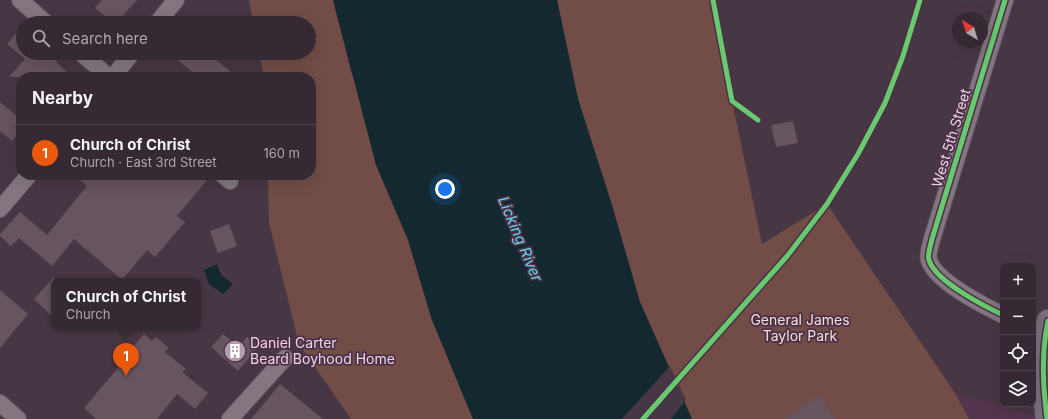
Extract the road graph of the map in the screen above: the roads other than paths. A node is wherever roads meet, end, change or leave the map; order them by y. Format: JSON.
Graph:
{"nodes":[{"id":1,"x":20,"y":0,"type":"edge"},
{"id":2,"x":176,"y":0,"type":"edge"},
{"id":3,"x":1005,"y":0,"type":"edge"},
{"id":4,"x":38,"y":16,"type":"edge"},
{"id":5,"x":163,"y":16,"type":"edge"},
{"id":6,"x":89,"y":60,"type":"edge"},
{"id":7,"x":126,"y":60,"type":"edge"},
{"id":8,"x":103,"y":72,"type":"edge"},
{"id":9,"x":116,"y":72,"type":"edge"},
{"id":10,"x":25,"y":180,"type":"edge"},
{"id":11,"x":0,"y":209,"type":"edge"},
{"id":12,"x":1000,"y":314,"type":"edge"},
{"id":13,"x":1044,"y":326,"type":"edge"},
{"id":14,"x":285,"y":358,"type":"dead end"},
{"id":15,"x":0,"y":404,"type":"edge"},
{"id":16,"x":18,"y":419,"type":"edge"},
{"id":17,"x":230,"y":419,"type":"edge"},
{"id":18,"x":1047,"y":419,"type":"edge"}],
"edges":[{"from":1,"to":4,"type":"street"},
{"from":2,"to":5,"type":"street"},
{"from":3,"to":12,"type":"street","name":"West 5th Street"},
{"from":6,"to":8,"type":"street"},
{"from":7,"to":9,"type":"street"},
{"from":10,"to":11,"type":"street"},
{"from":13,"to":18,"type":"main road"},
{"from":14,"to":17,"type":"street"},
{"from":15,"to":16,"type":"street"}]}
